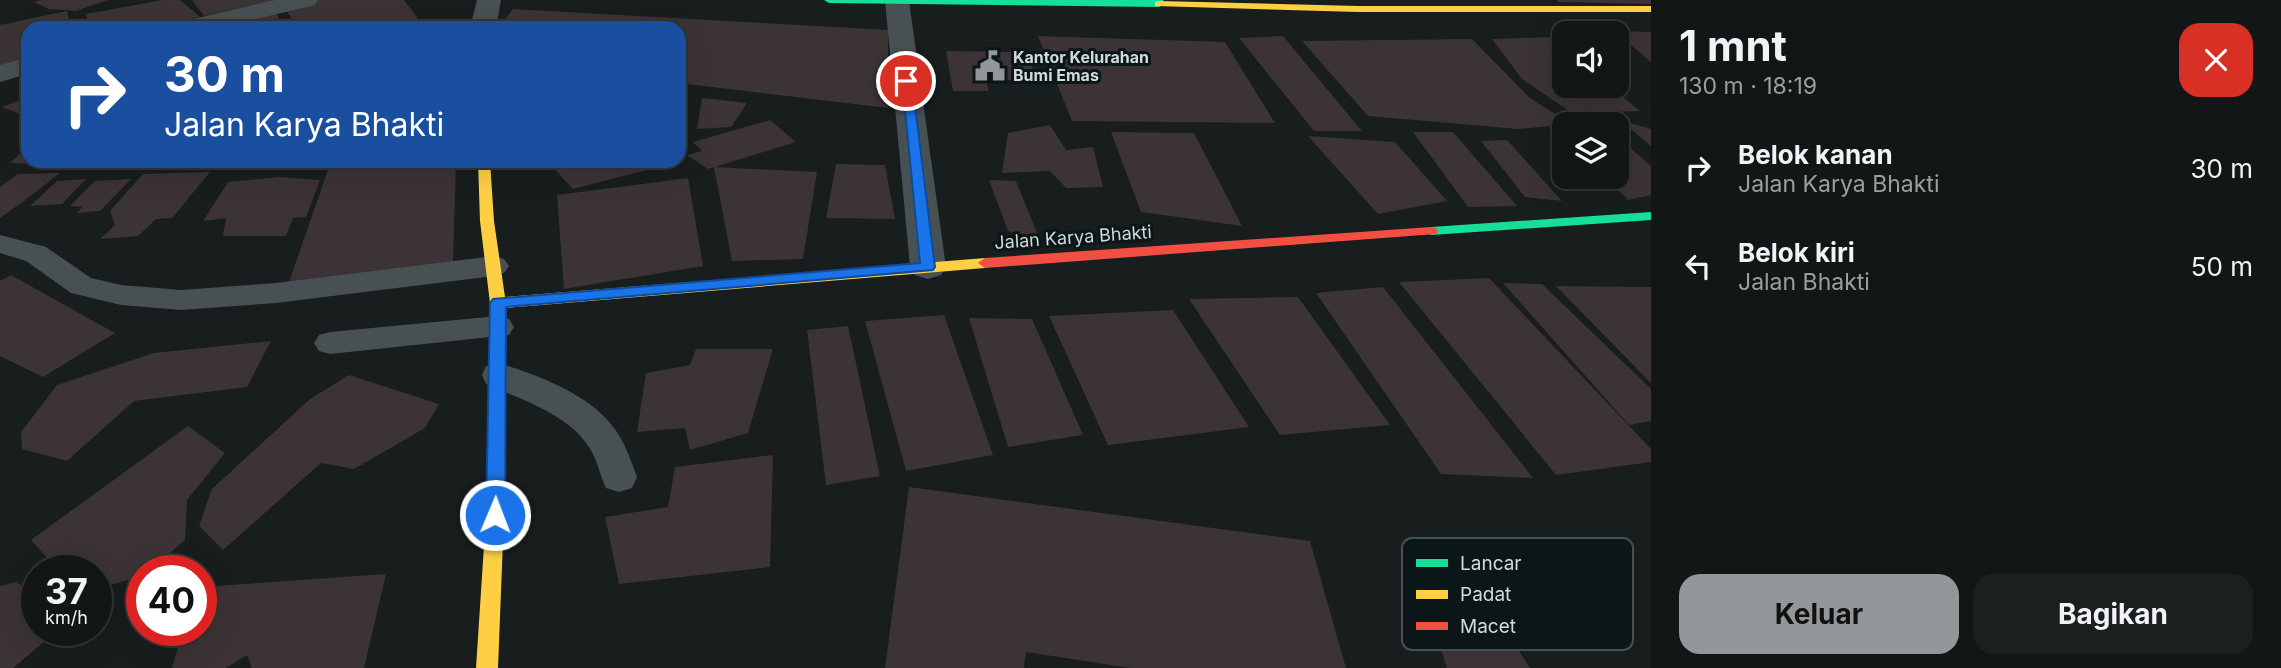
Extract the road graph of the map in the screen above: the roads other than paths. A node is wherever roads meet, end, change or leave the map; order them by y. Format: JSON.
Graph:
{"nodes":[{"id":1,"x":306,"y":0,"type":"edge"},
{"id":2,"x":489,"y":0,"type":"edge"},
{"id":3,"x":829,"y":0,"type":"edge"},
{"id":4,"x":897,"y":1,"type":"edge"},
{"id":5,"x":1158,"y":2,"type":"edge"},
{"id":6,"x":1651,"y":9,"type":"edge"},
{"id":7,"x":215,"y":21,"type":"edge"},
{"id":8,"x":484,"y":21,"type":"edge"},
{"id":9,"x":21,"y":67,"type":"edge"},
{"id":10,"x":0,"y":74,"type":"edge"},
{"id":11,"x":484,"y":168,"type":"edge"},
{"id":12,"x":1651,"y":216,"type":"edge"},
{"id":13,"x":0,"y":244,"type":"edge"},
{"id":14,"x":494,"y":266,"type":"junction"},
{"id":15,"x":928,"y":267,"type":"junction"},
{"id":16,"x":498,"y":315,"type":"junction"},
{"id":17,"x":330,"y":343,"type":"dead end"},
{"id":18,"x":498,"y":375,"type":"junction"},
{"id":19,"x":619,"y":477,"type":"dead end"},
{"id":20,"x":487,"y":668,"type":"edge"}],
"edges":[{"from":1,"to":7,"type":"street"},
{"from":2,"to":8,"type":"street"},
{"from":3,"to":4,"type":"main road"},
{"from":4,"to":5,"type":"main road"},
{"from":4,"to":15,"type":"street"},
{"from":5,"to":6,"type":"main road"},
{"from":9,"to":10,"type":"street"},
{"from":11,"to":14,"type":"main road"},
{"from":12,"to":15,"type":"main road","name":"Jalan Karya Bhakti"},
{"from":13,"to":14,"type":"lane"},
{"from":14,"to":16,"type":"main road"},
{"from":15,"to":16,"type":"main road","name":"Jalan Karya Bhakti"},
{"from":16,"to":17,"type":"lane"},
{"from":16,"to":18,"type":"main road"},
{"from":18,"to":19,"type":"lane"},
{"from":18,"to":20,"type":"main road"}]}
